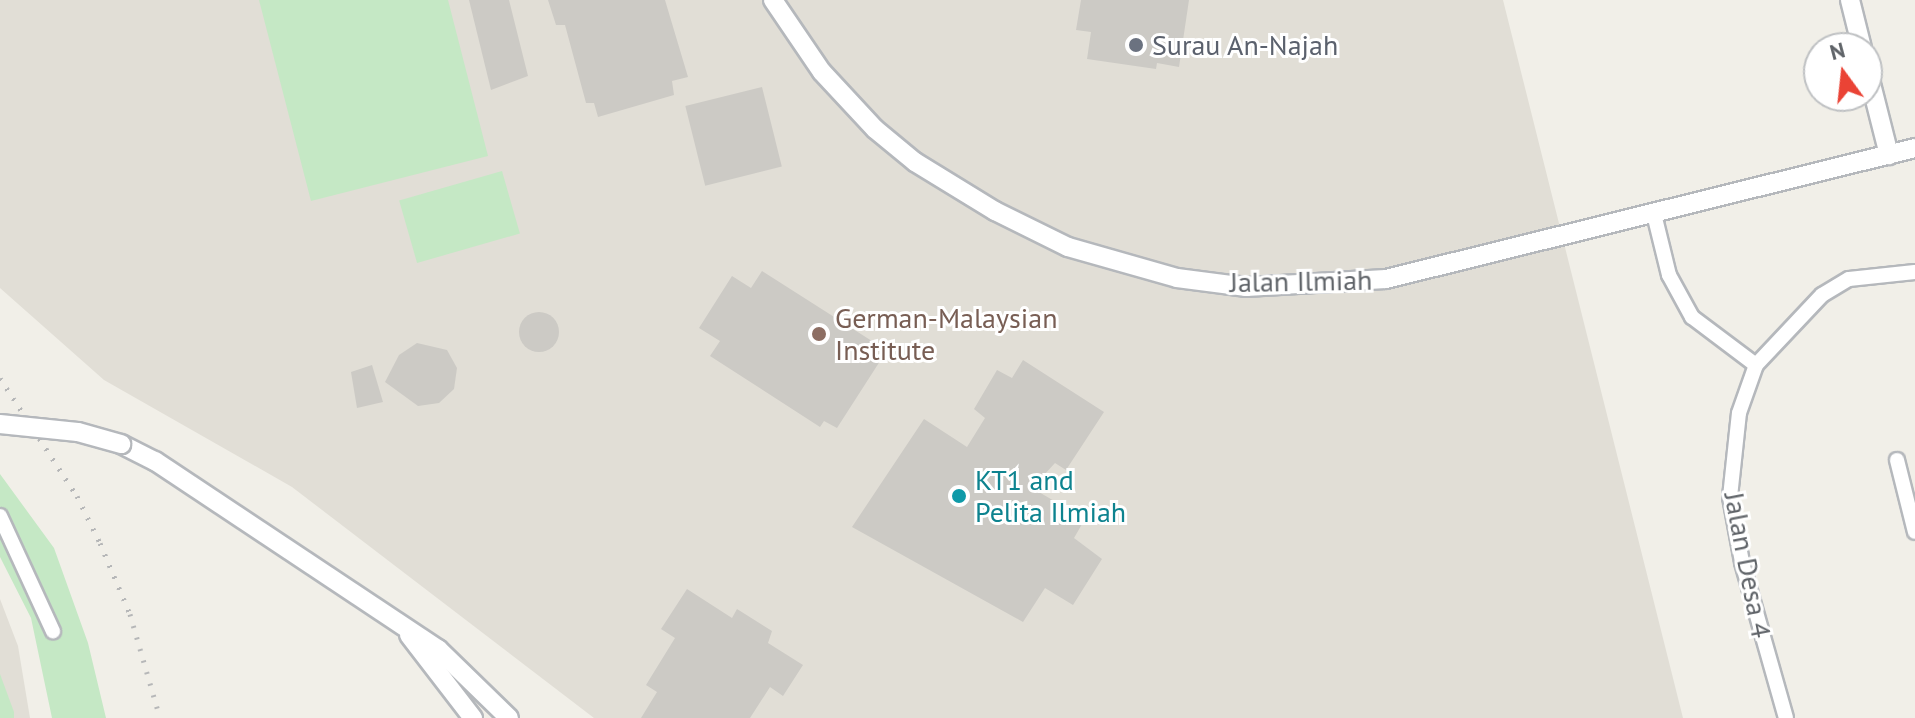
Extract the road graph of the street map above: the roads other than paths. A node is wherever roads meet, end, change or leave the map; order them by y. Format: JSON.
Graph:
{"nodes":[{"id":1,"x":773,"y":0,"type":"edge"},
{"id":2,"x":1850,"y":0,"type":"edge"},
{"id":3,"x":1858,"y":32,"type":"edge"},
{"id":4,"x":1878,"y":112,"type":"edge"},
{"id":5,"x":1915,"y":148,"type":"edge"},
{"id":6,"x":1889,"y":155,"type":"junction"},
{"id":7,"x":1654,"y":214,"type":"junction"},
{"id":8,"x":1915,"y":272,"type":"edge"},
{"id":9,"x":1756,"y":365,"type":"junction"},
{"id":10,"x":0,"y":424,"type":"edge"},
{"id":11,"x":1897,"y":460,"type":"dead end"},
{"id":12,"x":0,"y":516,"type":"edge"},
{"id":13,"x":1915,"y":532,"type":"edge"},
{"id":14,"x":397,"y":620,"type":"junction"},
{"id":15,"x":53,"y":631,"type":"dead end"},
{"id":16,"x":473,"y":718,"type":"edge"},
{"id":17,"x":509,"y":718,"type":"edge"},
{"id":18,"x":1786,"y":718,"type":"edge"}],
"edges":[{"from":1,"to":7,"type":"street","name":"Jalan Ilmiah"},
{"from":2,"to":3,"type":"street"},
{"from":4,"to":6,"type":"street"},
{"from":5,"to":6,"type":"street","name":"Jalan Ilmiah"},
{"from":6,"to":7,"type":"street","name":"Jalan Ilmiah"},
{"from":7,"to":9,"type":"street"},
{"from":8,"to":9,"type":"street","name":"Jalan Desa 4"},
{"from":9,"to":18,"type":"street","name":"Jalan Desa 4"},
{"from":10,"to":14,"type":"street","bridge":true},
{"from":11,"to":13,"type":"street"},
{"from":12,"to":15,"type":"street"},
{"from":14,"to":16,"type":"street"},
{"from":14,"to":17,"type":"street"}]}
